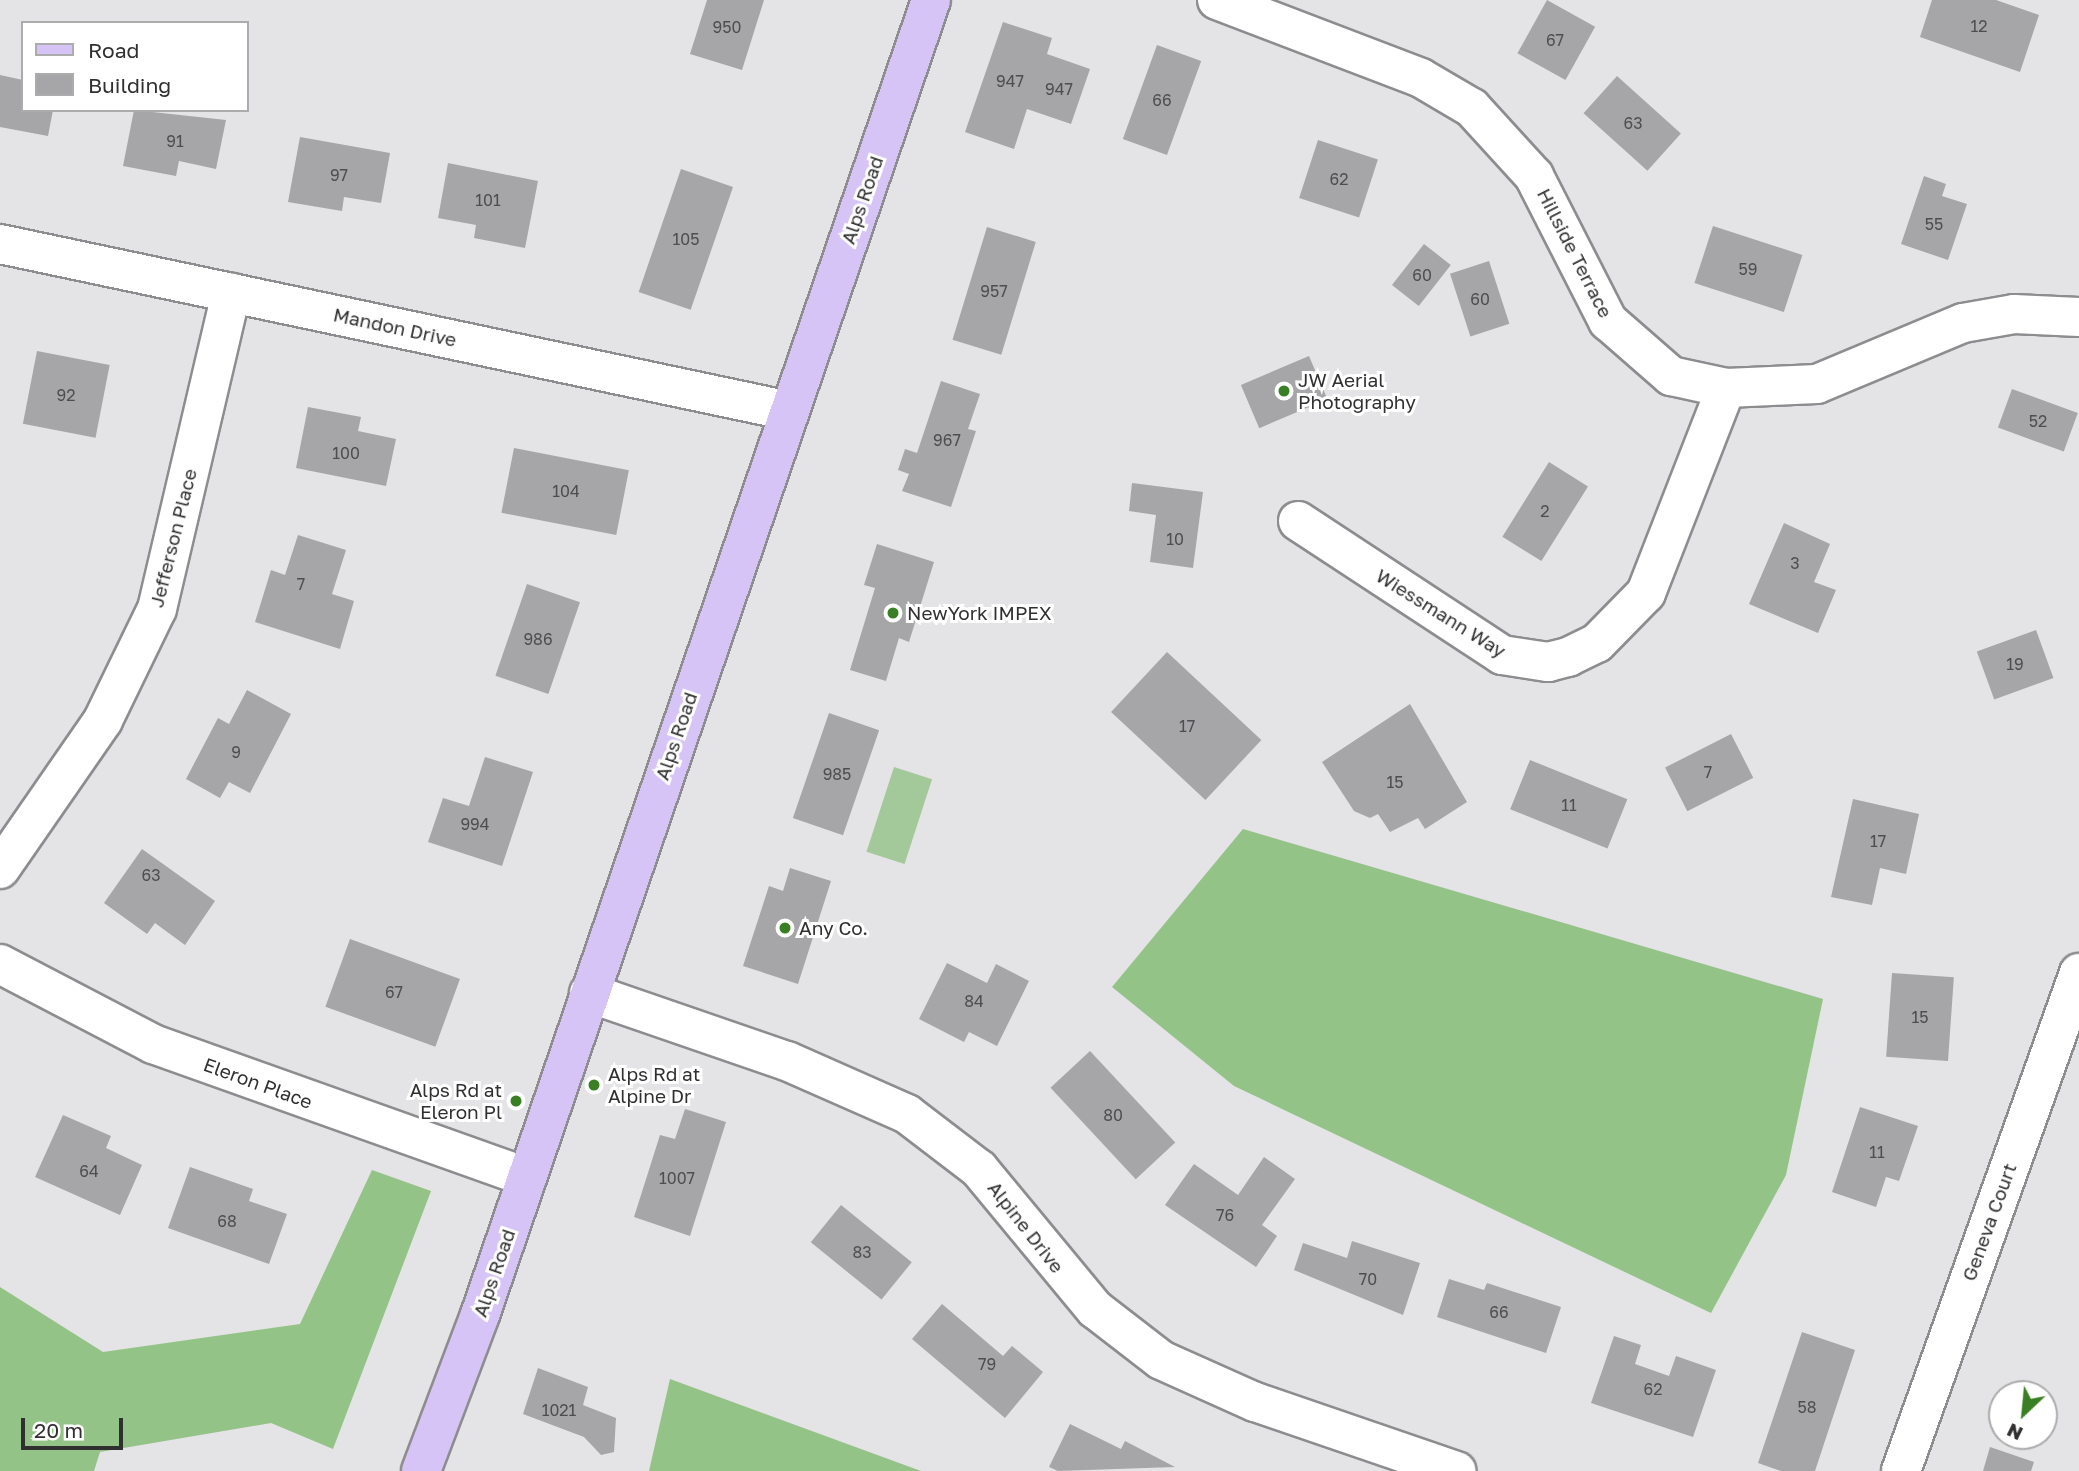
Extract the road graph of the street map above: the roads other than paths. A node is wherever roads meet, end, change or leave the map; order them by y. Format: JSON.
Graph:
{"nodes":[{"id":1,"x":931,"y":0,"type":"edge"},
{"id":2,"x":1217,"y":0,"type":"edge"},
{"id":3,"x":0,"y":244,"type":"edge"},
{"id":4,"x":231,"y":293,"type":"junction"},
{"id":5,"x":2079,"y":317,"type":"edge"},
{"id":6,"x":1726,"y":388,"type":"junction"},
{"id":7,"x":790,"y":411,"type":"junction"},
{"id":8,"x":1298,"y":521,"type":"dead end"},
{"id":9,"x":0,"y":869,"type":"edge"},
{"id":10,"x":0,"y":964,"type":"edge"},
{"id":11,"x":2079,"y":973,"type":"edge"},
{"id":12,"x":589,"y":993,"type":"junction"},
{"id":13,"x":527,"y":1177,"type":"junction"},
{"id":14,"x":421,"y":1471,"type":"edge"},
{"id":15,"x":1456,"y":1471,"type":"edge"},
{"id":16,"x":1901,"y":1471,"type":"edge"}],
"edges":[{"from":1,"to":7,"type":"main road","name":"Alps Road"},
{"from":2,"to":6,"type":"street","name":"Hillside Terrace"},
{"from":3,"to":4,"type":"street","name":"Mandon Drive"},
{"from":4,"to":7,"type":"street","name":"Mandon Drive"},
{"from":4,"to":9,"type":"street","name":"Jefferson Place"},
{"from":5,"to":6,"type":"street","name":"Hillside Terrace"},
{"from":6,"to":8,"type":"street","name":"Wiessmann Way"},
{"from":7,"to":12,"type":"main road","name":"Alps Road"},
{"from":10,"to":13,"type":"street","name":"Eleron Place"},
{"from":11,"to":16,"type":"street","name":"Geneva Court"},
{"from":12,"to":13,"type":"main road","name":"Alps Road"},
{"from":12,"to":15,"type":"street","name":"Alpine Drive"},
{"from":13,"to":14,"type":"main road","name":"Alps Road"}]}
